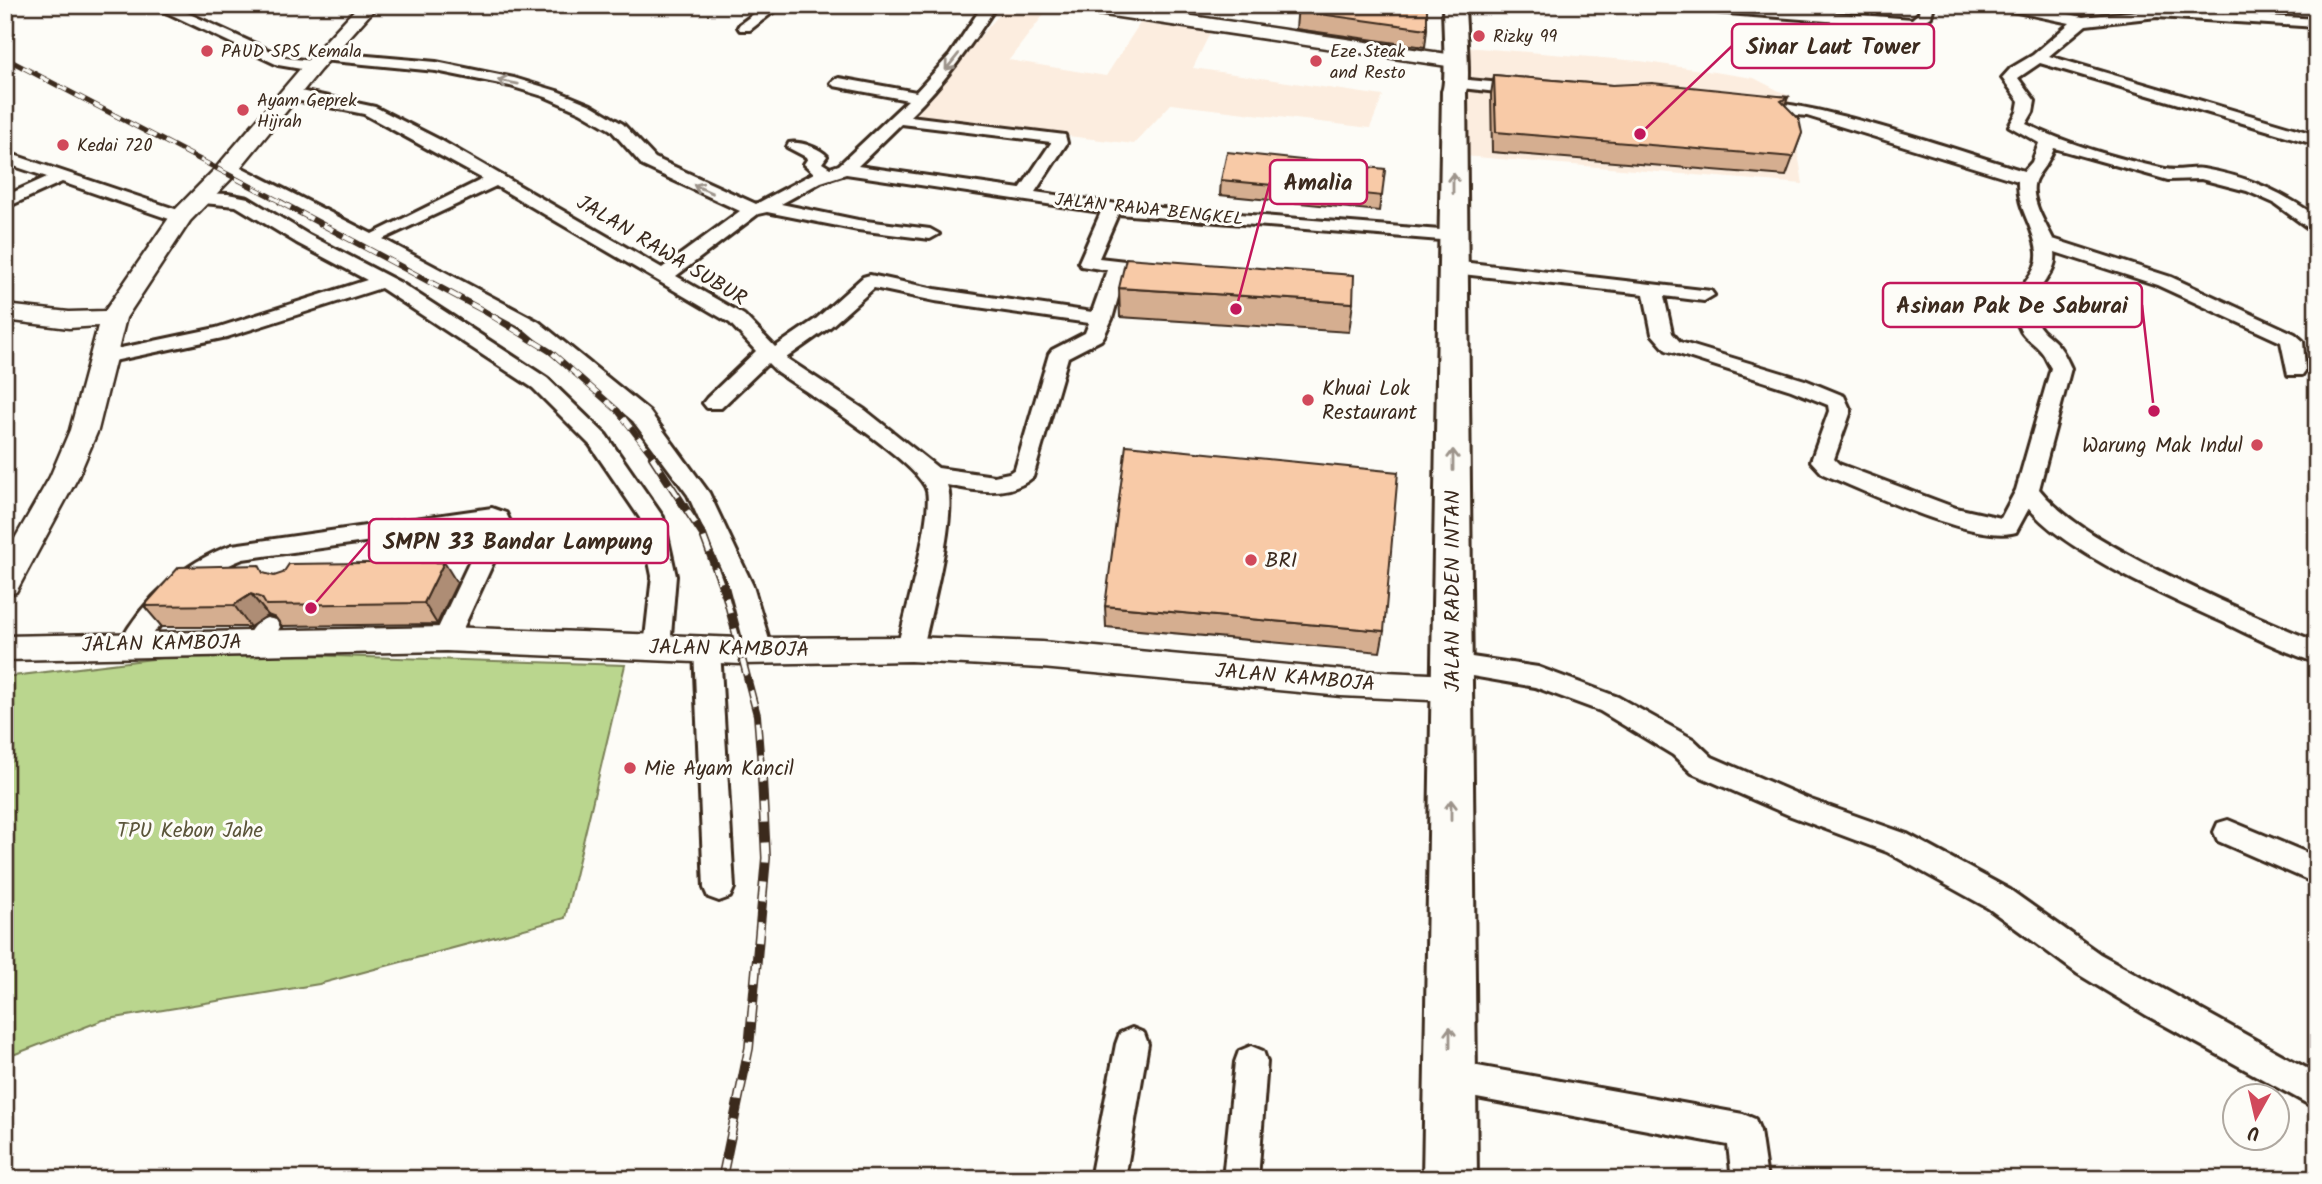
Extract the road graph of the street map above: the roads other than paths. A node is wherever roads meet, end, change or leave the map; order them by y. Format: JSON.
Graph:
{"nodes":[{"id":1,"x":158,"y":5,"type":"edge"},
{"id":2,"x":369,"y":5,"type":"edge"},
{"id":3,"x":775,"y":5,"type":"edge"},
{"id":4,"x":990,"y":5,"type":"edge"},
{"id":5,"x":1071,"y":5,"type":"edge"},
{"id":6,"x":1454,"y":5,"type":"edge"},
{"id":7,"x":1677,"y":5,"type":"edge"},
{"id":8,"x":1927,"y":5,"type":"edge"},
{"id":9,"x":2003,"y":5,"type":"edge"},
{"id":10,"x":1126,"y":8,"type":"edge"},
{"id":11,"x":1751,"y":8,"type":"edge"},
{"id":12,"x":2050,"y":9,"type":"edge"},
{"id":13,"x":2083,"y":20,"type":"junction"},
{"id":14,"x":2317,"y":23,"type":"edge"},
{"id":15,"x":745,"y":27,"type":"dead end"},
{"id":16,"x":2038,"y":58,"type":"junction"},
{"id":17,"x":318,"y":61,"type":"junction"},
{"id":18,"x":1456,"y":72,"type":"junction"},
{"id":19,"x":839,"y":83,"type":"dead end"},
{"id":20,"x":1539,"y":91,"type":"edge"},
{"id":21,"x":291,"y":94,"type":"junction"},
{"id":22,"x":921,"y":98,"type":"junction"},
{"id":23,"x":1742,"y":104,"type":"edge"},
{"id":24,"x":899,"y":119,"type":"junction"},
{"id":25,"x":2048,"y":141,"type":"junction"},
{"id":26,"x":2317,"y":141,"type":"edge"},
{"id":27,"x":794,"y":147,"type":"dead end"},
{"id":28,"x":5,"y":157,"type":"edge"},
{"id":29,"x":227,"y":167,"type":"junction"},
{"id":30,"x":836,"y":172,"type":"junction"},
{"id":31,"x":62,"y":176,"type":"junction"},
{"id":32,"x":496,"y":178,"type":"junction"},
{"id":33,"x":2026,"y":178,"type":"junction"},
{"id":34,"x":1024,"y":196,"type":"junction"},
{"id":35,"x":198,"y":198,"type":"junction"},
{"id":36,"x":5,"y":203,"type":"edge"},
{"id":37,"x":760,"y":208,"type":"junction"},
{"id":38,"x":1111,"y":208,"type":"junction"},
{"id":39,"x":181,"y":217,"type":"junction"},
{"id":40,"x":2317,"y":226,"type":"edge"},
{"id":41,"x":381,"y":234,"type":"dead end"},
{"id":42,"x":930,"y":234,"type":"dead end"},
{"id":43,"x":2045,"y":243,"type":"junction"},
{"id":44,"x":1453,"y":251,"type":"junction"},
{"id":45,"x":662,"y":277,"type":"junction"},
{"id":46,"x":383,"y":281,"type":"junction"},
{"id":47,"x":1653,"y":289,"type":"junction"},
{"id":48,"x":1704,"y":295,"type":"dead end"},
{"id":49,"x":8,"y":314,"type":"edge"},
{"id":50,"x":114,"y":318,"type":"junction"},
{"id":51,"x":1102,"y":319,"type":"junction"},
{"id":52,"x":2293,"y":341,"type":"junction"},
{"id":53,"x":2317,"y":345,"type":"edge"},
{"id":54,"x":770,"y":354,"type":"junction"},
{"id":55,"x":104,"y":357,"type":"junction"},
{"id":56,"x":2295,"y":371,"type":"dead end"},
{"id":57,"x":714,"y":403,"type":"dead end"},
{"id":58,"x":931,"y":474,"type":"junction"},
{"id":59,"x":2027,"y":490,"type":"junction"},
{"id":60,"x":313,"y":542,"type":"junction"},
{"id":61,"x":301,"y":564,"type":"edge"},
{"id":62,"x":8,"y":573,"type":"edge"},
{"id":63,"x":446,"y":639,"type":"junction"},
{"id":64,"x":132,"y":644,"type":"junction"},
{"id":65,"x":657,"y":647,"type":"junction"},
{"id":66,"x":5,"y":648,"type":"edge"},
{"id":67,"x":707,"y":649,"type":"junction"},
{"id":68,"x":910,"y":649,"type":"junction"},
{"id":69,"x":759,"y":650,"type":"junction"},
{"id":70,"x":2317,"y":653,"type":"edge"},
{"id":71,"x":1452,"y":676,"type":"junction"},
{"id":72,"x":2228,"y":832,"type":"dead end"},
{"id":73,"x":2317,"y":871,"type":"edge"},
{"id":74,"x":719,"y":888,"type":"dead end"},
{"id":75,"x":1132,"y":1044,"type":"dead end"},
{"id":76,"x":1251,"y":1062,"type":"dead end"},
{"id":77,"x":1450,"y":1077,"type":"junction"},
{"id":78,"x":2317,"y":1092,"type":"edge"},
{"id":79,"x":1107,"y":1179,"type":"edge"},
{"id":80,"x":1240,"y":1179,"type":"edge"},
{"id":81,"x":1450,"y":1179,"type":"edge"},
{"id":82,"x":1750,"y":1179,"type":"edge"}],
"edges":[{"from":1,"to":17,"type":"street"},
{"from":2,"to":17,"type":"street"},
{"from":3,"to":15,"type":"street"},
{"from":4,"to":22,"type":"street","one_way":true},
{"from":5,"to":10,"type":"street"},
{"from":6,"to":18,"type":"main road","name":"JALAN RADEN INTAN"},
{"from":7,"to":11,"type":"street"},
{"from":8,"to":11,"type":"street"},
{"from":9,"to":12,"type":"street"},
{"from":10,"to":18,"type":"street"},
{"from":12,"to":13,"type":"street"},
{"from":13,"to":14,"type":"street"},
{"from":13,"to":16,"type":"street"},
{"from":16,"to":25,"type":"street"},
{"from":16,"to":26,"type":"street"},
{"from":17,"to":21,"type":"street"},
{"from":37,"to":17,"type":"street","one_way":true},
{"from":18,"to":20,"type":"street"},
{"from":44,"to":18,"type":"main road","name":"JALAN RADEN INTAN","one_way":true},
{"from":19,"to":22,"type":"street"},
{"from":21,"to":29,"type":"street"},
{"from":21,"to":32,"type":"street","name":"JALAN RAWA SUBUR"},
{"from":22,"to":24,"type":"street"},
{"from":23,"to":33,"type":"street"},
{"from":24,"to":30,"type":"street"},
{"from":24,"to":34,"type":"street"},
{"from":25,"to":33,"type":"street"},
{"from":25,"to":40,"type":"street"},
{"from":27,"to":30,"type":"street"},
{"from":28,"to":31,"type":"street"},
{"from":29,"to":35,"type":"street"},
{"from":29,"to":69,"type":"street"},
{"from":30,"to":34,"type":"street","name":"JALAN RAWA BENGKEL"},
{"from":30,"to":37,"type":"street"},
{"from":31,"to":36,"type":"street"},
{"from":31,"to":39,"type":"street"},
{"from":32,"to":41,"type":"street"},
{"from":32,"to":45,"type":"street","name":"JALAN RAWA SUBUR"},
{"from":33,"to":43,"type":"street"},
{"from":34,"to":38,"type":"street","name":"JALAN RAWA BENGKEL"},
{"from":35,"to":39,"type":"street"},
{"from":35,"to":46,"type":"street"},
{"from":37,"to":42,"type":"street"},
{"from":37,"to":45,"type":"street"},
{"from":38,"to":44,"type":"street","name":"JALAN RAWA BENGKEL"},
{"from":38,"to":51,"type":"street"},
{"from":39,"to":50,"type":"street"},
{"from":43,"to":52,"type":"street"},
{"from":43,"to":59,"type":"street"},
{"from":44,"to":47,"type":"street","name":"JALAN RAWA BENGKEL"},
{"from":71,"to":44,"type":"main road","name":"JALAN RADEN INTAN","one_way":true},
{"from":45,"to":54,"type":"street","name":"JALAN RAWA SUBUR"},
{"from":46,"to":55,"type":"street"},
{"from":46,"to":65,"type":"street"},
{"from":47,"to":48,"type":"street","name":"JALAN RAWA BENGKEL"},
{"from":47,"to":59,"type":"street"},
{"from":49,"to":50,"type":"street"},
{"from":50,"to":55,"type":"street"},
{"from":51,"to":54,"type":"street"},
{"from":51,"to":58,"type":"street"},
{"from":52,"to":53,"type":"street"},
{"from":52,"to":56,"type":"street"},
{"from":54,"to":57,"type":"street"},
{"from":54,"to":58,"type":"street","name":"JALAN RAWA SUBUR"},
{"from":55,"to":62,"type":"street"},
{"from":58,"to":68,"type":"street"},
{"from":59,"to":70,"type":"street"},
{"from":60,"to":61,"type":"street"},
{"from":60,"to":63,"type":"street"},
{"from":60,"to":64,"type":"street"},
{"from":63,"to":64,"type":"street","name":"JALAN KAMBOJA"},
{"from":63,"to":65,"type":"street","name":"JALAN KAMBOJA"},
{"from":64,"to":66,"type":"street","name":"JALAN KAMBOJA"},
{"from":65,"to":67,"type":"street","name":"JALAN KAMBOJA"},
{"from":67,"to":69,"type":"street","name":"JALAN KAMBOJA"},
{"from":67,"to":74,"type":"street"},
{"from":68,"to":69,"type":"street","name":"JALAN KAMBOJA"},
{"from":68,"to":71,"type":"street","name":"JALAN KAMBOJA"},
{"from":77,"to":71,"type":"main road","name":"JALAN RADEN INTAN","one_way":true},
{"from":71,"to":78,"type":"street"},
{"from":72,"to":73,"type":"street"},
{"from":75,"to":79,"type":"street"},
{"from":76,"to":80,"type":"street"},
{"from":77,"to":81,"type":"main road","name":"JALAN RADEN INTAN"},
{"from":77,"to":82,"type":"street"}]}
